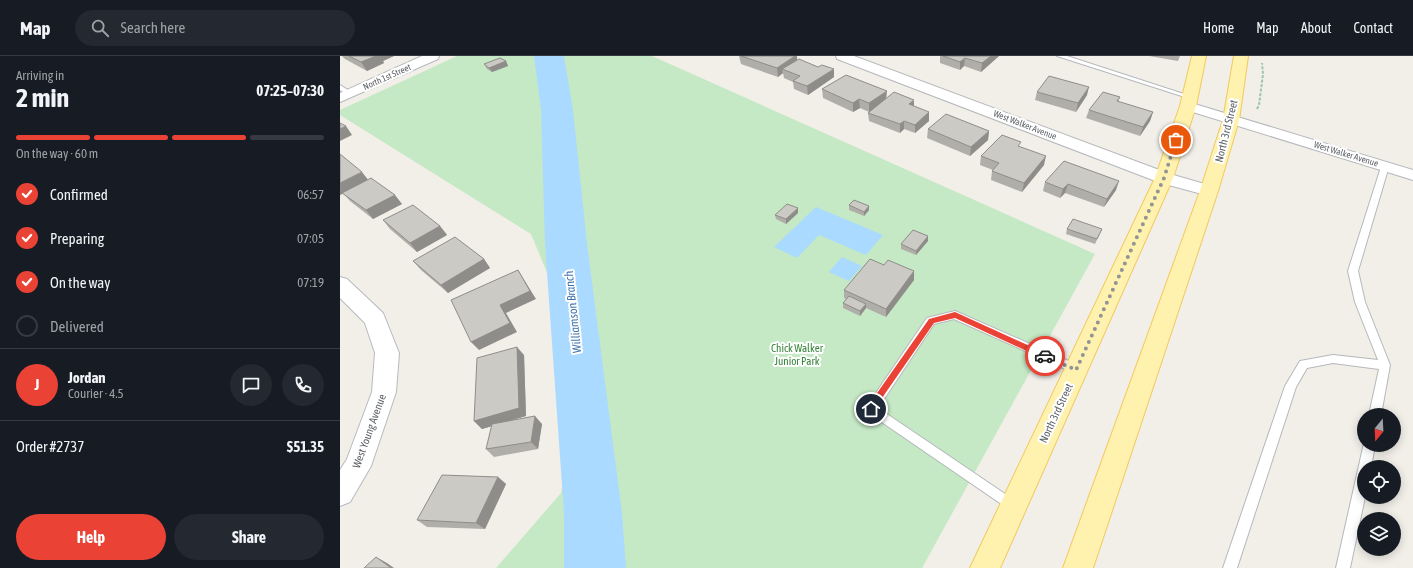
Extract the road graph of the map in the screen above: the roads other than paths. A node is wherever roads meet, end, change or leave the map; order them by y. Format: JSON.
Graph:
{"nodes":[{"id":1,"x":433,"y":56,"type":"edge"},
{"id":2,"x":842,"y":56,"type":"edge"},
{"id":3,"x":1060,"y":56,"type":"edge"},
{"id":4,"x":1199,"y":56,"type":"edge"},
{"id":5,"x":1241,"y":56,"type":"edge"},
{"id":6,"x":343,"y":93,"type":"edge"},
{"id":7,"x":1189,"y":102,"type":"junction"},
{"id":8,"x":1231,"y":120,"type":"junction"},
{"id":9,"x":1385,"y":166,"type":"junction"},
{"id":10,"x":1413,"y":175,"type":"edge"},
{"id":11,"x":1164,"y":178,"type":"junction"},
{"id":12,"x":1209,"y":191,"type":"junction"},
{"id":13,"x":340,"y":285,"type":"edge"},
{"id":14,"x":1385,"y":365,"type":"junction"},
{"id":15,"x":1076,"y":370,"type":"junction"},
{"id":16,"x":1376,"y":408,"type":"edge"},
{"id":17,"x":340,"y":493,"type":"edge"},
{"id":18,"x":1357,"y":501,"type":"edge"},
{"id":19,"x":1013,"y":506,"type":"junction"},
{"id":20,"x":985,"y":568,"type":"edge"},
{"id":21,"x":1078,"y":568,"type":"edge"},
{"id":22,"x":1230,"y":568,"type":"edge"},
{"id":23,"x":1343,"y":568,"type":"edge"}],
"edges":[{"from":1,"to":6,"type":"street","name":"North 1st Street"},
{"from":2,"to":11,"type":"street","name":"West Walker Avenue"},
{"from":3,"to":7,"type":"lane"},
{"from":4,"to":7,"type":"main road","name":"North 3rd Street"},
{"from":5,"to":8,"type":"main road","name":"North 3rd Street"},
{"from":7,"to":8,"type":"street","name":"West Walker Avenue"},
{"from":7,"to":11,"type":"main road","name":"North 3rd Street"},
{"from":8,"to":9,"type":"street","name":"West Walker Avenue"},
{"from":8,"to":12,"type":"main road","name":"North 3rd Street"},
{"from":9,"to":10,"type":"street","name":"West Walker Avenue"},
{"from":9,"to":14,"type":"lane"},
{"from":11,"to":12,"type":"street","name":"West Walker Avenue"},
{"from":11,"to":15,"type":"main road","name":"North 3rd Street"},
{"from":12,"to":21,"type":"main road","name":"North 3rd Street"},
{"from":13,"to":17,"type":"street","name":"West Young Avenue"},
{"from":14,"to":16,"type":"lane"},
{"from":14,"to":22,"type":"lane"},
{"from":15,"to":19,"type":"main road","name":"North 3rd Street"},
{"from":15,"to":19,"type":"lane"},
{"from":18,"to":23,"type":"lane"},
{"from":19,"to":20,"type":"main road","name":"North 3rd Street"}]}
